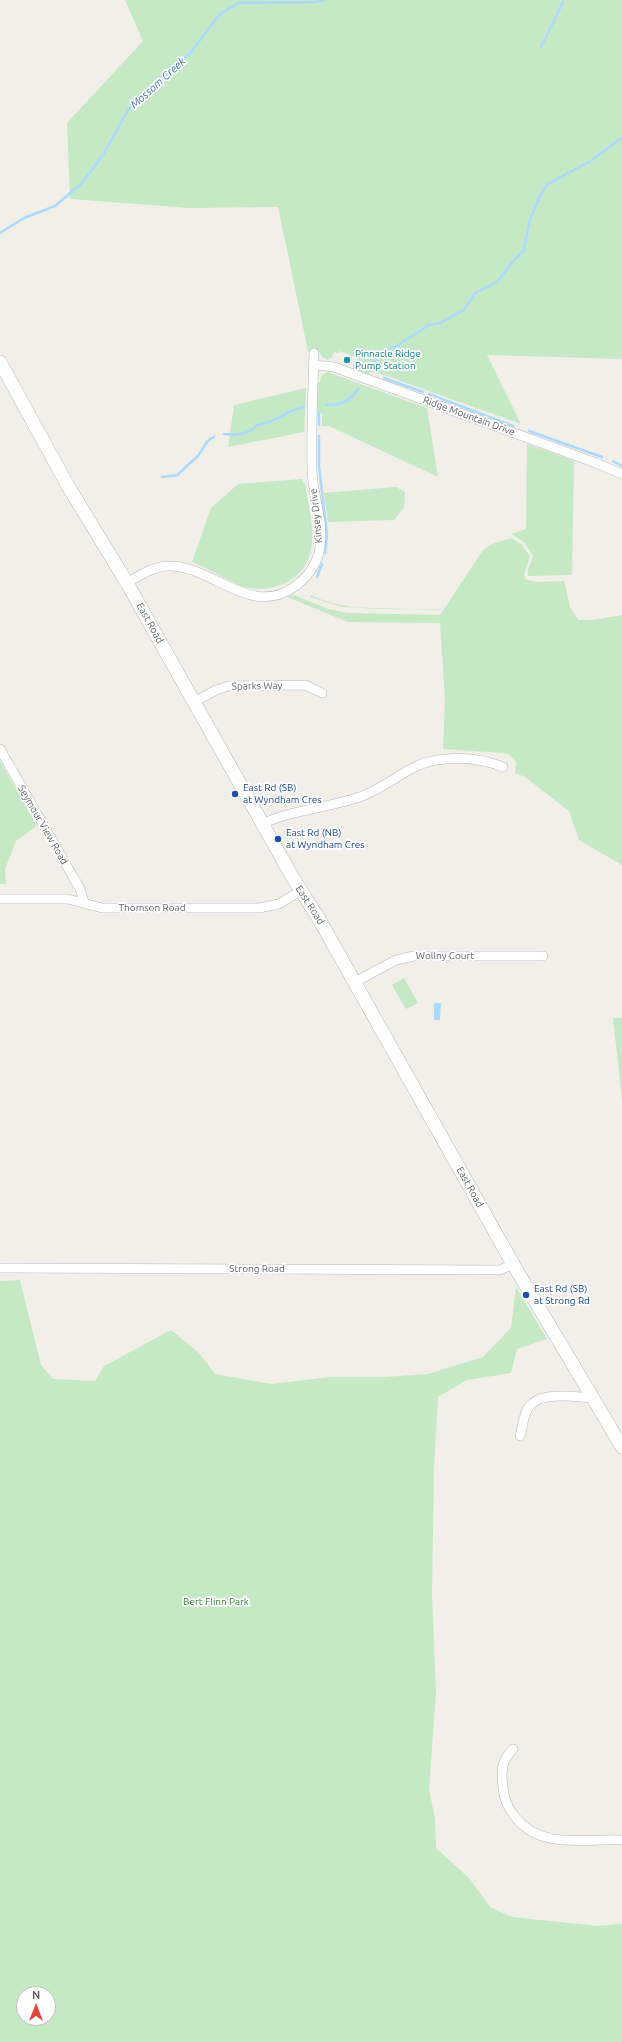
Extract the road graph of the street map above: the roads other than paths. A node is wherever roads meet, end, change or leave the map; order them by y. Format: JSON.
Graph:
{"nodes":[{"id":1,"x":314,"y":353,"type":"dead end"},
{"id":2,"x":0,"y":362,"type":"edge"},
{"id":3,"x":314,"y":365,"type":"junction"},
{"id":4,"x":622,"y":474,"type":"edge"},
{"id":5,"x":127,"y":583,"type":"junction"},
{"id":6,"x":322,"y":693,"type":"dead end"},
{"id":7,"x":194,"y":702,"type":"junction"},
{"id":8,"x":0,"y":749,"type":"edge"},
{"id":9,"x":503,"y":767,"type":"dead end"},
{"id":10,"x":262,"y":824,"type":"junction"},
{"id":11,"x":300,"y":891,"type":"junction"},
{"id":12,"x":0,"y":899,"type":"edge"},
{"id":13,"x":84,"y":902,"type":"junction"},
{"id":14,"x":543,"y":956,"type":"dead end"},
{"id":15,"x":355,"y":982,"type":"junction"},
{"id":16,"x":514,"y":1264,"type":"junction"},
{"id":17,"x":0,"y":1268,"type":"edge"},
{"id":18,"x":594,"y":1398,"type":"junction"},
{"id":19,"x":520,"y":1436,"type":"dead end"},
{"id":20,"x":622,"y":1447,"type":"edge"},
{"id":21,"x":512,"y":1749,"type":"dead end"},
{"id":22,"x":622,"y":1840,"type":"edge"}],
"edges":[{"from":1,"to":3,"type":"street","name":"Kinsey Drive"},
{"from":2,"to":5,"type":"main road","name":"East Road"},
{"from":3,"to":4,"type":"street","name":"Ridge Mountain Drive"},
{"from":3,"to":5,"type":"street","name":"Kinsey Drive"},
{"from":5,"to":7,"type":"main road","name":"East Road"},
{"from":6,"to":7,"type":"street","name":"Sparks Way"},
{"from":7,"to":10,"type":"main road","name":"East Road"},
{"from":8,"to":13,"type":"street","name":"Seymour View Road"},
{"from":9,"to":10,"type":"street"},
{"from":10,"to":11,"type":"main road","name":"East Road"},
{"from":11,"to":13,"type":"street","name":"Thomson Road"},
{"from":11,"to":15,"type":"main road","name":"East Road"},
{"from":12,"to":13,"type":"street","name":"Thomson Road"},
{"from":14,"to":15,"type":"street","name":"Wollny Court"},
{"from":15,"to":16,"type":"main road","name":"East Road"},
{"from":16,"to":17,"type":"street","name":"Strong Road"},
{"from":16,"to":18,"type":"main road","name":"East Road"},
{"from":18,"to":19,"type":"street"},
{"from":18,"to":20,"type":"main road","name":"East Road"},
{"from":21,"to":22,"type":"street"}]}
